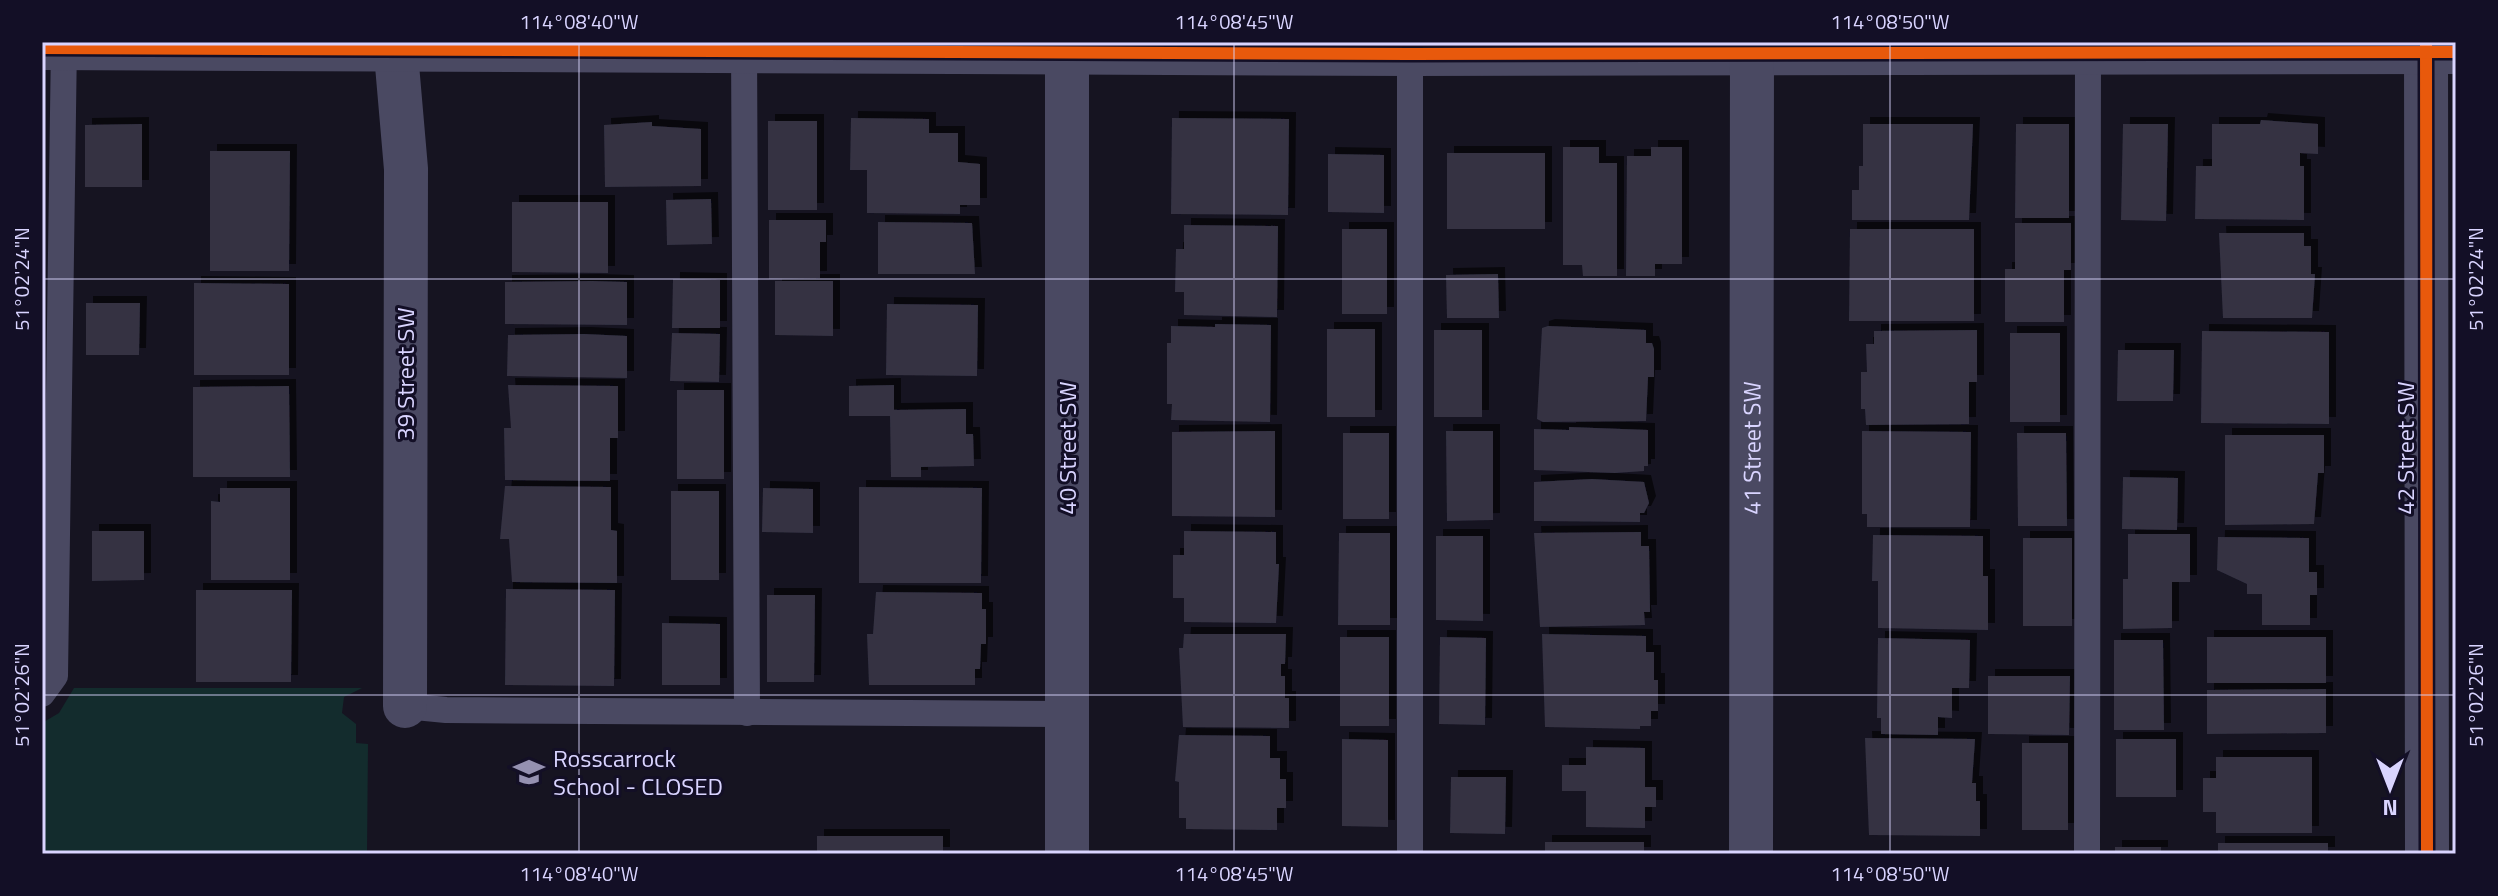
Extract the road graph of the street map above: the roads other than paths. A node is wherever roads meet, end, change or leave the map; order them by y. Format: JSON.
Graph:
{"nodes":[{"id":1,"x":57,"y":46,"type":"edge"},
{"id":2,"x":395,"y":46,"type":"edge"},
{"id":3,"x":744,"y":47,"type":"edge"},
{"id":4,"x":1067,"y":47,"type":"edge"},
{"id":5,"x":2088,"y":47,"type":"edge"},
{"id":6,"x":1410,"y":48,"type":"edge"},
{"id":7,"x":1752,"y":48,"type":"edge"},
{"id":8,"x":2436,"y":48,"type":"edge"},
{"id":9,"x":42,"y":694,"type":"edge"},
{"id":10,"x":405,"y":706,"type":"joint"},
{"id":11,"x":747,"y":713,"type":"junction"},
{"id":12,"x":1066,"y":714,"type":"junction"},
{"id":13,"x":1067,"y":854,"type":"edge"},
{"id":14,"x":1410,"y":854,"type":"edge"},
{"id":15,"x":1751,"y":854,"type":"edge"},
{"id":16,"x":2087,"y":854,"type":"edge"},
{"id":17,"x":2427,"y":854,"type":"edge"}],
"edges":[{"from":1,"to":2,"type":"street"},
{"from":1,"to":9,"type":"lane"},
{"from":2,"to":3,"type":"street"},
{"from":2,"to":10,"type":"street","name":"39 Street SW"},
{"from":3,"to":4,"type":"street"},
{"from":3,"to":11,"type":"lane"},
{"from":4,"to":6,"type":"street"},
{"from":4,"to":12,"type":"street","name":"40 Street SW"},
{"from":5,"to":7,"type":"street"},
{"from":5,"to":8,"type":"street"},
{"from":5,"to":16,"type":"lane"},
{"from":6,"to":7,"type":"street"},
{"from":6,"to":14,"type":"lane"},
{"from":7,"to":15,"type":"street","name":"41 Street SW"},
{"from":8,"to":17,"type":"street","name":"42 Street SW"},
{"from":10,"to":11,"type":"lane"},
{"from":11,"to":12,"type":"lane"},
{"from":12,"to":13,"type":"street","name":"40 Street SW"}]}
